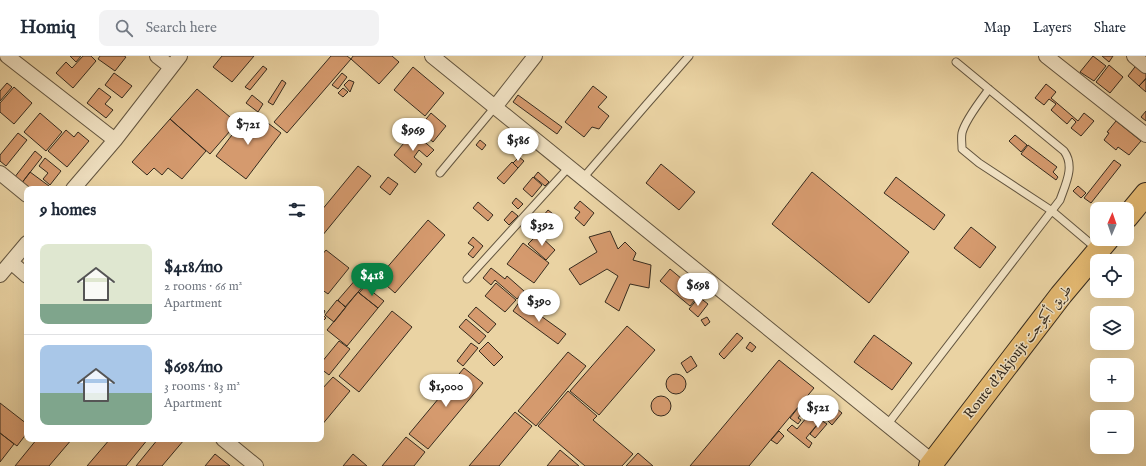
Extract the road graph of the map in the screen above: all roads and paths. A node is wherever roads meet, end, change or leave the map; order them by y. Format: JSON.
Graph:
{"nodes":[{"id":1,"x":7,"y":56,"type":"edge"},
{"id":2,"x":157,"y":56,"type":"edge"},
{"id":3,"x":180,"y":56,"type":"edge"},
{"id":4,"x":432,"y":56,"type":"edge"},
{"id":5,"x":689,"y":56,"type":"edge"},
{"id":6,"x":1046,"y":56,"type":"edge"},
{"id":7,"x":1134,"y":56,"type":"edge"},
{"id":8,"x":533,"y":57,"type":"edge"},
{"id":9,"x":956,"y":62,"type":"dead end"},
{"id":10,"x":1146,"y":66,"type":"edge"},
{"id":11,"x":171,"y":67,"type":"junction"},
{"id":12,"x":989,"y":89,"type":"junction"},
{"id":13,"x":495,"y":107,"type":"junction"},
{"id":14,"x":1146,"y":135,"type":"edge"},
{"id":15,"x":115,"y":140,"type":"junction"},
{"id":16,"x":569,"y":167,"type":"junction"},
{"id":17,"x":0,"y":173,"type":"edge"},
{"id":18,"x":440,"y":173,"type":"dead end"},
{"id":19,"x":583,"y":178,"type":"junction"},
{"id":20,"x":76,"y":186,"type":"edge"},
{"id":21,"x":24,"y":193,"type":"edge"},
{"id":22,"x":1146,"y":194,"type":"edge"},
{"id":23,"x":1134,"y":209,"type":"edge"},
{"id":24,"x":1052,"y":211,"type":"junction"},
{"id":25,"x":1090,"y":236,"type":"edge"},
{"id":26,"x":1103,"y":246,"type":"edge"},
{"id":27,"x":24,"y":247,"type":"edge"},
{"id":28,"x":11,"y":262,"type":"junction"},
{"id":29,"x":24,"y":273,"type":"edge"},
{"id":30,"x":0,"y":275,"type":"edge"},
{"id":31,"x":467,"y":279,"type":"dead end"},
{"id":32,"x":887,"y":425,"type":"junction"},
{"id":33,"x":227,"y":442,"type":"edge"},
{"id":34,"x":934,"y":465,"type":"edge"},
{"id":35,"x":256,"y":466,"type":"edge"}],
"edges":[{"from":1,"to":15,"type":"street"},
{"from":2,"to":11,"type":"street"},
{"from":3,"to":11,"type":"street"},
{"from":4,"to":13,"type":"street"},
{"from":5,"to":19,"type":"lane"},
{"from":6,"to":14,"type":"street"},
{"from":7,"to":10,"type":"street"},
{"from":8,"to":13,"type":"street"},
{"from":9,"to":12,"type":"lane"},
{"from":11,"to":15,"type":"street"},
{"from":12,"to":24,"type":"lane"},
{"from":12,"to":24,"type":"lane"},
{"from":13,"to":16,"type":"street"},
{"from":13,"to":18,"type":"lane"},
{"from":15,"to":20,"type":"street"},
{"from":16,"to":19,"type":"street"},
{"from":16,"to":31,"type":"lane"},
{"from":17,"to":21,"type":"street"},
{"from":19,"to":32,"type":"street"},
{"from":22,"to":23,"type":"highway"},
{"from":24,"to":25,"type":"lane"},
{"from":24,"to":32,"type":"lane"},
{"from":26,"to":34,"type":"highway","name":"Route d'Akjoujt طريق أكجوجت"},
{"from":27,"to":28,"type":"street"},
{"from":28,"to":29,"type":"street"},
{"from":28,"to":30,"type":"street"},
{"from":32,"to":34,"type":"street"},
{"from":33,"to":35,"type":"street"}]}
